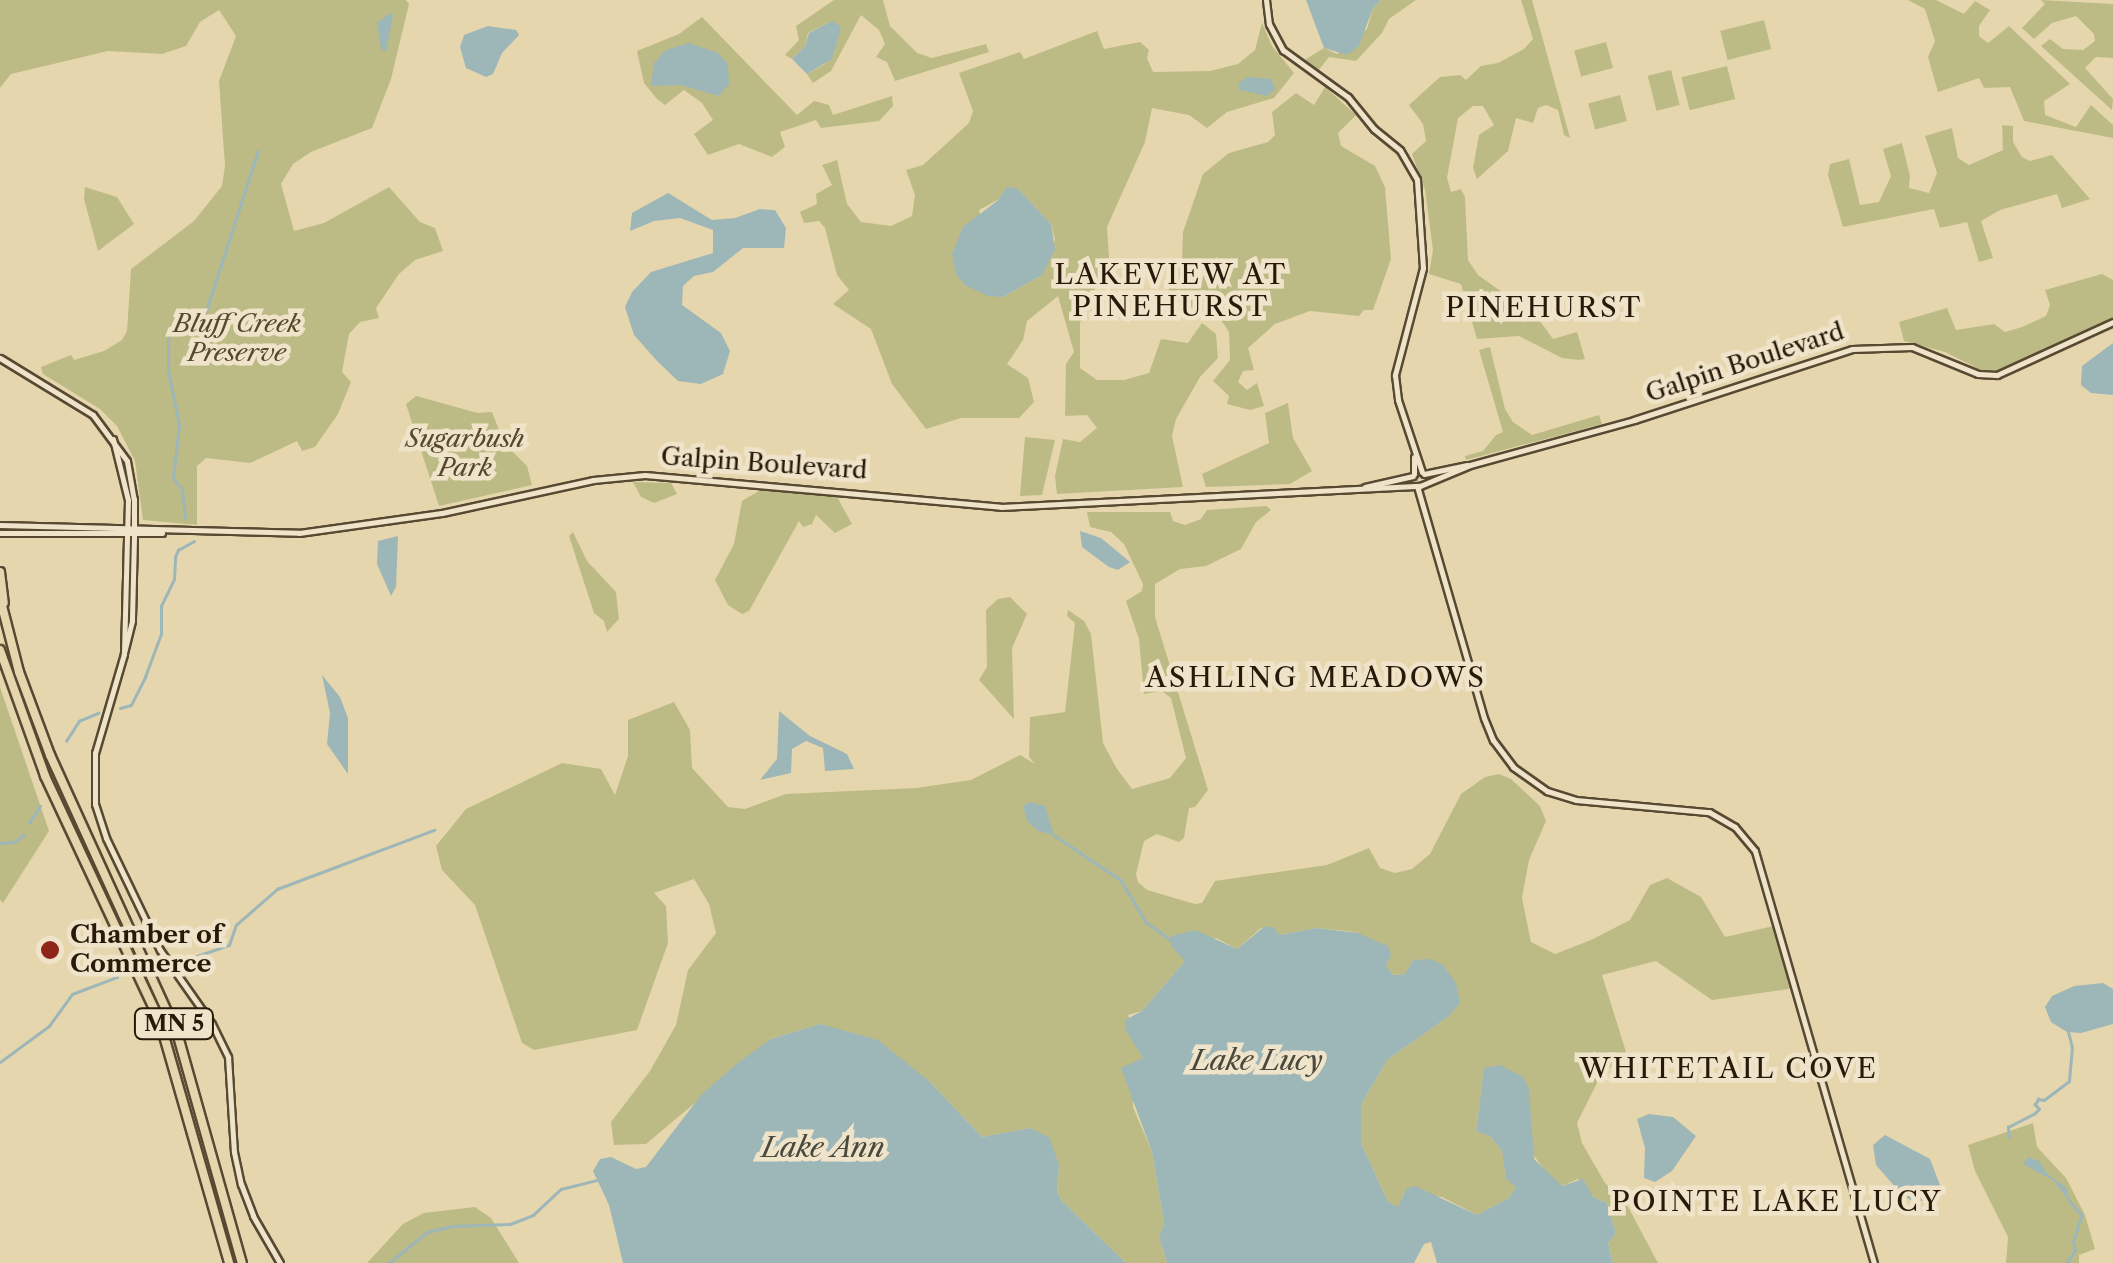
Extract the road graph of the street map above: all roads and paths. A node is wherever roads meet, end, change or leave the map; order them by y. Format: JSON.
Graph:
{"nodes":[{"id":1,"x":1266,"y":0,"type":"edge"},
{"id":2,"x":2113,"y":322,"type":"edge"},
{"id":3,"x":0,"y":358,"type":"edge"},
{"id":4,"x":1470,"y":465,"type":"junction"},
{"id":5,"x":1418,"y":474,"type":"junction"},
{"id":6,"x":1420,"y":484,"type":"junction"},
{"id":7,"x":1362,"y":488,"type":"junction"},
{"id":8,"x":0,"y":525,"type":"edge"},
{"id":9,"x":130,"y":532,"type":"junction"},
{"id":10,"x":0,"y":533,"type":"edge"},
{"id":11,"x":0,"y":572,"type":"edge"},
{"id":12,"x":0,"y":598,"type":"edge"},
{"id":13,"x":6,"y":623,"type":"junction"},
{"id":14,"x":0,"y":650,"type":"edge"},
{"id":15,"x":229,"y":1263,"type":"edge"},
{"id":16,"x":242,"y":1263,"type":"edge"},
{"id":17,"x":280,"y":1263,"type":"edge"},
{"id":18,"x":1874,"y":1263,"type":"edge"}],
"edges":[{"from":1,"to":5,"type":"street"},
{"from":2,"to":4,"type":"street","name":"Galpin Boulevard"},
{"from":3,"to":9,"type":"street"},
{"from":4,"to":5,"type":"street","name":"Galpin Boulevard"},
{"from":4,"to":6,"type":"street","name":"Galpin Boulevard"},
{"from":5,"to":6,"type":"street"},
{"from":5,"to":6,"type":"street"},
{"from":5,"to":7,"type":"street","name":"Galpin Boulevard"},
{"from":6,"to":7,"type":"street","name":"Galpin Boulevard"},
{"from":6,"to":18,"type":"street"},
{"from":7,"to":9,"type":"street","name":"Galpin Boulevard"},
{"from":8,"to":9,"type":"street","name":"Galpin Boulevard"},
{"from":9,"to":10,"type":"street","name":"Galpin Boulevard"},
{"from":9,"to":17,"type":"street"},
{"from":11,"to":13,"type":"main road"},
{"from":12,"to":13,"type":"main road","number":"MN 5"},
{"from":13,"to":16,"type":"main road","number":"MN 5"},
{"from":14,"to":15,"type":"main road","number":"MN 5"}]}
